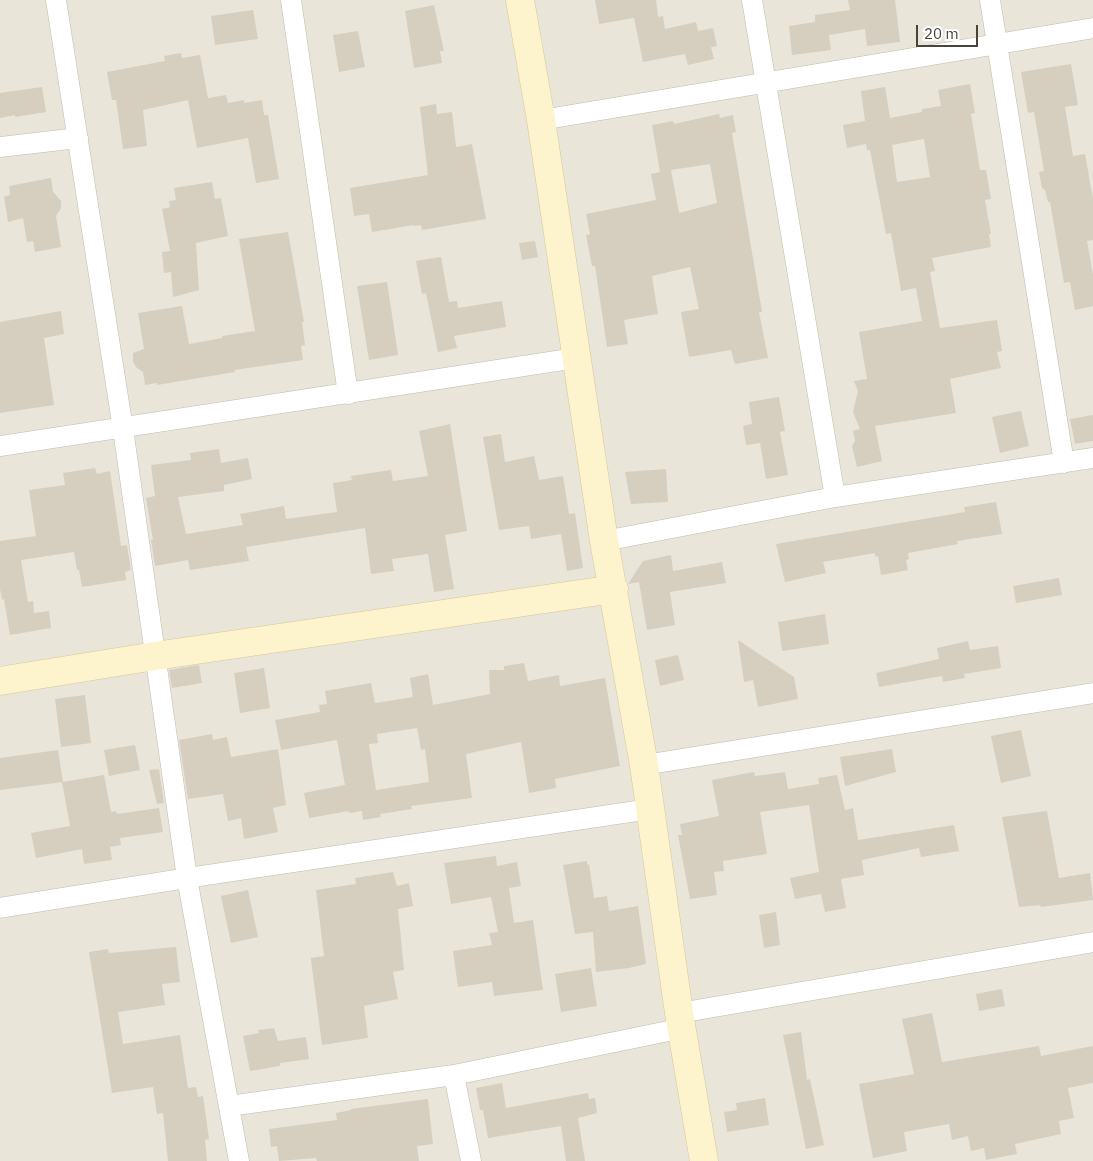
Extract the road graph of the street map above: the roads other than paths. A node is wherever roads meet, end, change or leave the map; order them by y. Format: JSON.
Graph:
{"nodes":[{"id":1,"x":56,"y":0,"type":"edge"},
{"id":2,"x":291,"y":0,"type":"edge"},
{"id":3,"x":520,"y":0,"type":"edge"},
{"id":4,"x":752,"y":0,"type":"edge"},
{"id":5,"x":990,"y":0,"type":"edge"},
{"id":6,"x":1093,"y":28,"type":"edge"},
{"id":7,"x":998,"y":44,"type":"junction"},
{"id":8,"x":766,"y":84,"type":"junction"},
{"id":9,"x":541,"y":120,"type":"junction"},
{"id":10,"x":78,"y":138,"type":"junction"},
{"id":11,"x":0,"y":147,"type":"edge"},
{"id":12,"x":576,"y":358,"type":"junction"},
{"id":13,"x":348,"y":394,"type":"junction"},
{"id":14,"x":123,"y":429,"type":"junction"},
{"id":15,"x":0,"y":446,"type":"edge"},
{"id":16,"x":1093,"y":458,"type":"edge"},
{"id":17,"x":1064,"y":462,"type":"junction"},
{"id":18,"x":835,"y":498,"type":"junction"},
{"id":19,"x":604,"y":540,"type":"junction"},
{"id":20,"x":614,"y":589,"type":"junction"},
{"id":21,"x":155,"y":656,"type":"junction"},
{"id":22,"x":0,"y":681,"type":"edge"},
{"id":23,"x":1093,"y":693,"type":"edge"},
{"id":24,"x":644,"y":765,"type":"junction"},
{"id":25,"x":650,"y":809,"type":"junction"},
{"id":26,"x":187,"y":878,"type":"junction"},
{"id":27,"x":0,"y":908,"type":"edge"},
{"id":28,"x":1093,"y":942,"type":"edge"},
{"id":29,"x":681,"y":1020,"type":"junction"},
{"id":30,"x":454,"y":1075,"type":"junction"},
{"id":31,"x":229,"y":1106,"type":"junction"},
{"id":32,"x":239,"y":1161,"type":"edge"},
{"id":33,"x":471,"y":1161,"type":"edge"},
{"id":34,"x":704,"y":1161,"type":"edge"}],
"edges":[{"from":1,"to":10,"type":"street"},
{"from":2,"to":13,"type":"street"},
{"from":3,"to":9,"type":"street"},
{"from":4,"to":8,"type":"street"},
{"from":5,"to":7,"type":"street"},
{"from":6,"to":7,"type":"street"},
{"from":7,"to":8,"type":"street"},
{"from":7,"to":17,"type":"street"},
{"from":8,"to":9,"type":"street"},
{"from":8,"to":18,"type":"street"},
{"from":9,"to":12,"type":"street"},
{"from":10,"to":11,"type":"street"},
{"from":10,"to":14,"type":"street"},
{"from":12,"to":13,"type":"street"},
{"from":12,"to":19,"type":"street"},
{"from":13,"to":14,"type":"street"},
{"from":14,"to":15,"type":"street"},
{"from":14,"to":21,"type":"street"},
{"from":16,"to":17,"type":"street"},
{"from":17,"to":18,"type":"street"},
{"from":18,"to":19,"type":"street"},
{"from":19,"to":20,"type":"street"},
{"from":20,"to":21,"type":"street"},
{"from":20,"to":24,"type":"street"},
{"from":21,"to":22,"type":"street"},
{"from":21,"to":26,"type":"street"},
{"from":23,"to":24,"type":"street"},
{"from":24,"to":25,"type":"street"},
{"from":25,"to":26,"type":"street"},
{"from":25,"to":29,"type":"street"},
{"from":26,"to":27,"type":"street"},
{"from":26,"to":31,"type":"street"},
{"from":28,"to":29,"type":"street"},
{"from":29,"to":30,"type":"street"},
{"from":29,"to":34,"type":"street"},
{"from":30,"to":31,"type":"street"},
{"from":30,"to":33,"type":"street"},
{"from":31,"to":32,"type":"street"}]}
